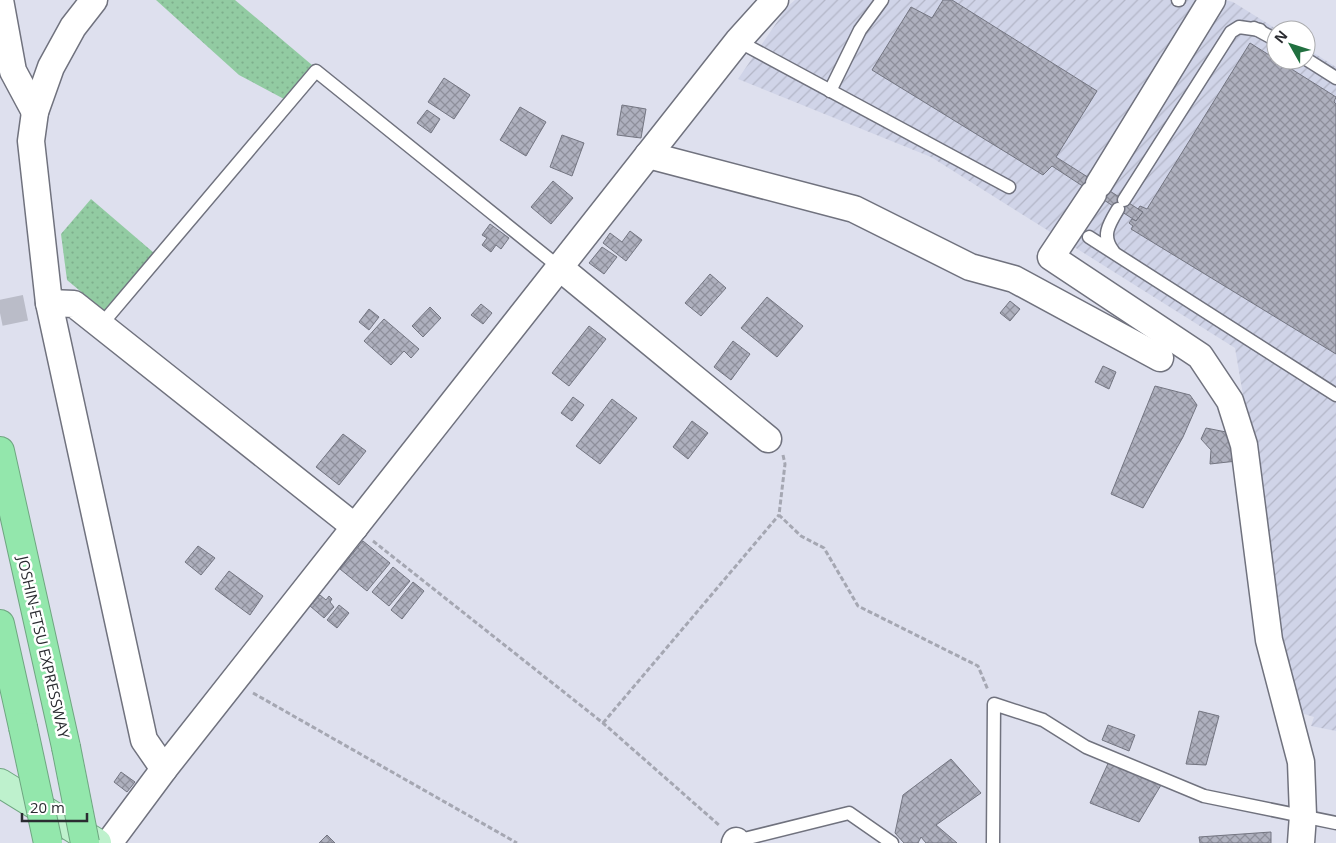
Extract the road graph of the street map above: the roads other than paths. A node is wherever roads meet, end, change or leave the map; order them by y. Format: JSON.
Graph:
{"nodes":[{"id":1,"x":0,"y":0,"type":"edge"},
{"id":2,"x":94,"y":0,"type":"edge"},
{"id":3,"x":775,"y":0,"type":"edge"},
{"id":4,"x":882,"y":0,"type":"edge"},
{"id":5,"x":1212,"y":0,"type":"edge"},
{"id":6,"x":1235,"y":20,"type":"dead end"},
{"id":7,"x":1260,"y":30,"type":"junction"},
{"id":8,"x":1266,"y":34,"type":"edge"},
{"id":9,"x":738,"y":41,"type":"junction"},
{"id":10,"x":1316,"y":65,"type":"edge"},
{"id":11,"x":1336,"y":78,"type":"edge"},
{"id":12,"x":830,"y":91,"type":"junction"},
{"id":13,"x":35,"y":112,"type":"junction"},
{"id":14,"x":648,"y":155,"type":"junction"},
{"id":15,"x":1009,"y":186,"type":"dead end"},
{"id":16,"x":1089,"y":237,"type":"dead end"},
{"id":17,"x":1114,"y":253,"type":"junction"},
{"id":18,"x":559,"y":267,"type":"junction"},
{"id":19,"x":49,"y":303,"type":"junction"},
{"id":20,"x":100,"y":325,"type":"junction"},
{"id":21,"x":1160,"y":358,"type":"dead end"},
{"id":22,"x":1336,"y":395,"type":"edge"},
{"id":23,"x":768,"y":439,"type":"road end"},
{"id":24,"x":0,"y":451,"type":"edge"},
{"id":25,"x":355,"y":527,"type":"junction"},
{"id":26,"x":0,"y":624,"type":"edge"},
{"id":27,"x":164,"y":769,"type":"junction"},
{"id":28,"x":0,"y":783,"type":"edge"},
{"id":29,"x":1303,"y":815,"type":"junction"},
{"id":30,"x":1336,"y":823,"type":"edge"},
{"id":31,"x":736,"y":842,"type":"edge"},
{"id":32,"x":48,"y":843,"type":"edge"},
{"id":33,"x":85,"y":843,"type":"edge"},
{"id":34,"x":97,"y":843,"type":"edge"},
{"id":35,"x":109,"y":843,"type":"edge"},
{"id":36,"x":892,"y":843,"type":"edge"},
{"id":37,"x":993,"y":843,"type":"edge"},
{"id":38,"x":1301,"y":843,"type":"edge"}],
"edges":[{"from":1,"to":13,"type":"street"},
{"from":2,"to":13,"type":"street"},
{"from":3,"to":9,"type":"street"},
{"from":4,"to":12,"type":"lane"},
{"from":5,"to":29,"type":"street"},
{"from":6,"to":7,"type":"lane"},
{"from":7,"to":8,"type":"lane"},
{"from":7,"to":17,"type":"lane"},
{"from":9,"to":12,"type":"lane"},
{"from":9,"to":14,"type":"street"},
{"from":10,"to":11,"type":"lane"},
{"from":12,"to":15,"type":"lane"},
{"from":13,"to":19,"type":"street"},
{"from":14,"to":18,"type":"street"},
{"from":14,"to":21,"type":"street"},
{"from":16,"to":17,"type":"lane"},
{"from":17,"to":22,"type":"lane"},
{"from":18,"to":20,"type":"lane"},
{"from":18,"to":23,"type":"street"},
{"from":18,"to":25,"type":"street"},
{"from":19,"to":20,"type":"street"},
{"from":19,"to":27,"type":"street"},
{"from":20,"to":25,"type":"street"},
{"from":24,"to":33,"type":"highway","name":"JOSHIN-ETSU EXPRESSWAY","bridge":true},
{"from":25,"to":27,"type":"street"},
{"from":26,"to":32,"type":"highway","bridge":true},
{"from":27,"to":35,"type":"street"},
{"from":28,"to":34,"type":"main road"},
{"from":29,"to":30,"type":"lane"},
{"from":29,"to":37,"type":"lane"},
{"from":29,"to":38,"type":"street"},
{"from":31,"to":36,"type":"lane"}]}
